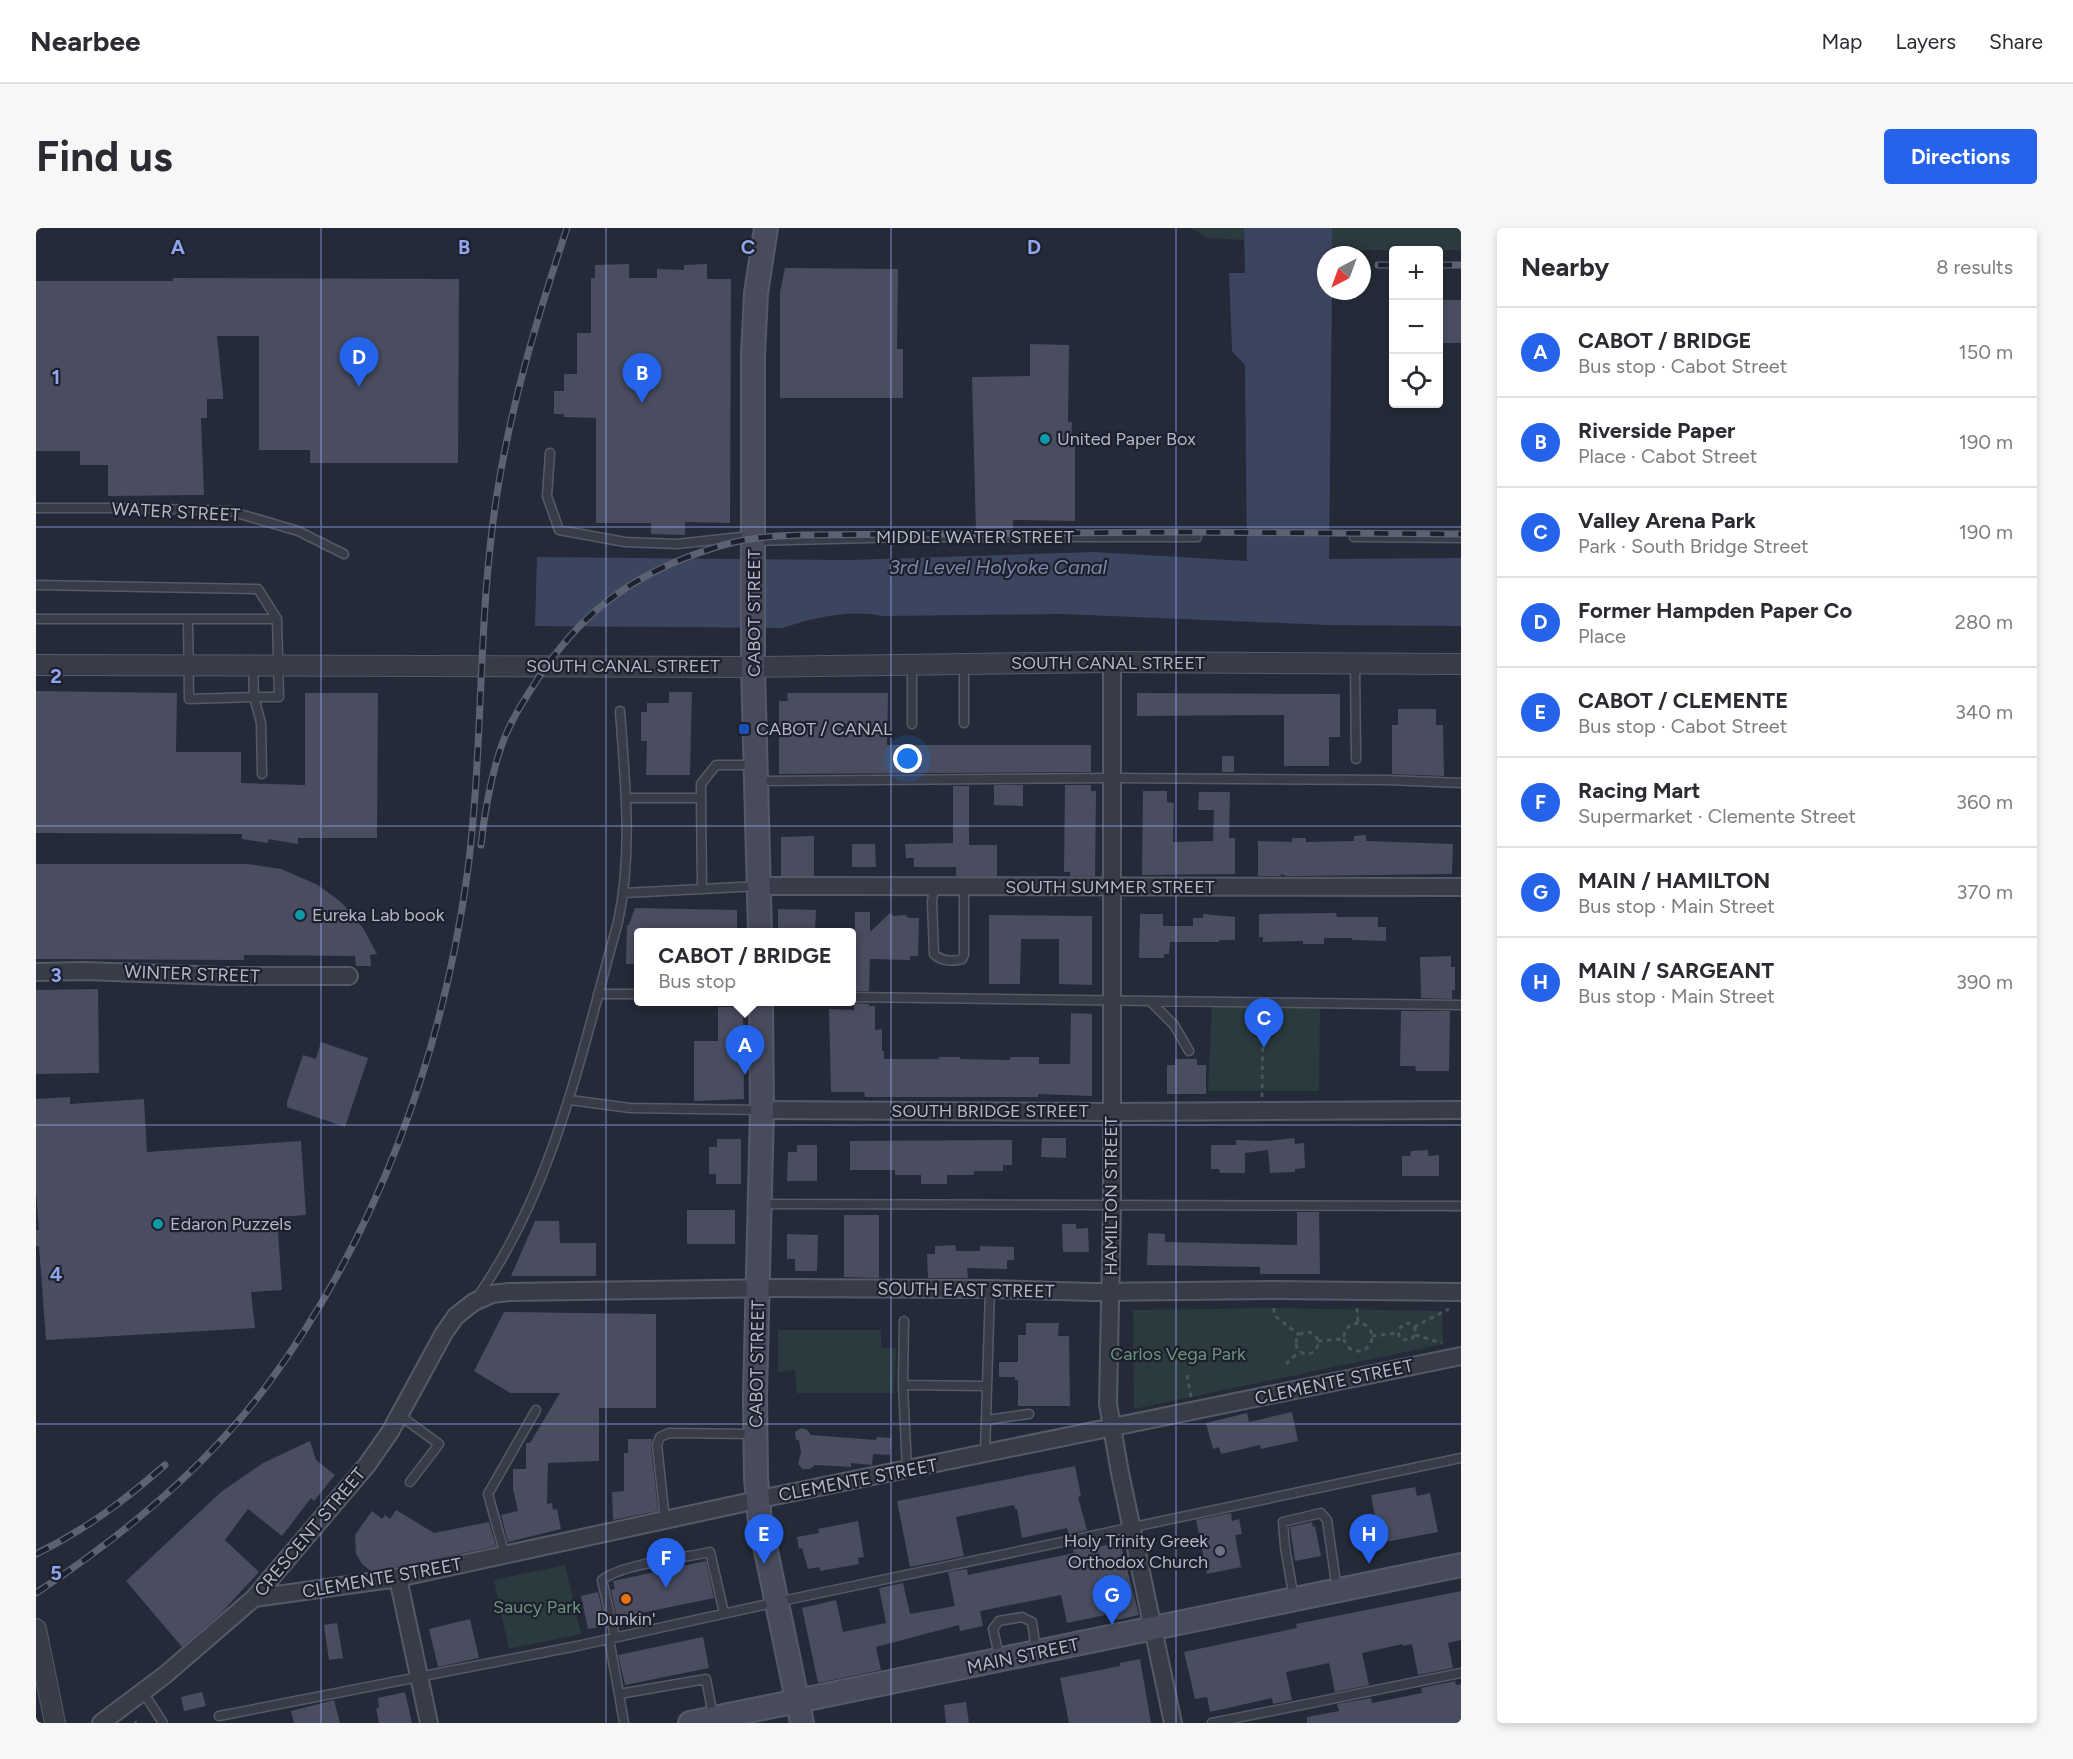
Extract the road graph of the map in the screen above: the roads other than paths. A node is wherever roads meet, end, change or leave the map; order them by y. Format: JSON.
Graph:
{"nodes":[{"id":1,"x":766,"y":228,"type":"edge"},
{"id":2,"x":550,"y":453,"type":"dead end"},
{"id":3,"x":36,"y":508,"type":"edge"},
{"id":4,"x":1197,"y":537,"type":"dead end"},
{"id":5,"x":1354,"y":537,"type":"dead end"},
{"id":6,"x":1461,"y":538,"type":"edge"},
{"id":7,"x":754,"y":543,"type":"junction"},
{"id":8,"x":344,"y":554,"type":"dead end"},
{"id":9,"x":36,"y":585,"type":"edge"},
{"id":10,"x":36,"y":619,"type":"edge"},
{"id":11,"x":188,"y":619,"type":"junction"},
{"id":12,"x":277,"y":619,"type":"junction"},
{"id":13,"x":754,"y":657,"type":"junction"},
{"id":14,"x":1112,"y":662,"type":"junction"},
{"id":15,"x":1355,"y":663,"type":"junction"},
{"id":16,"x":912,"y":664,"type":"junction"},
{"id":17,"x":964,"y":664,"type":"junction"},
{"id":18,"x":1461,"y":664,"type":"edge"},
{"id":19,"x":36,"y":665,"type":"edge"},
{"id":20,"x":189,"y":665,"type":"junction"},
{"id":21,"x":253,"y":665,"type":"junction"},
{"id":22,"x":277,"y":665,"type":"junction"},
{"id":23,"x":254,"y":697,"type":"junction"},
{"id":24,"x":620,"y":711,"type":"dead end"},
{"id":25,"x":964,"y":723,"type":"dead end"},
{"id":26,"x":912,"y":724,"type":"dead end"},
{"id":27,"x":1356,"y":759,"type":"dead end"},
{"id":28,"x":756,"y":773,"type":"junction"},
{"id":29,"x":262,"y":774,"type":"dead end"},
{"id":30,"x":1112,"y":777,"type":"junction"},
{"id":31,"x":1461,"y":783,"type":"edge"},
{"id":32,"x":626,"y":798,"type":"junction"},
{"id":33,"x":701,"y":798,"type":"junction"},
{"id":34,"x":759,"y":886,"type":"junction"},
{"id":35,"x":934,"y":887,"type":"junction"},
{"id":36,"x":964,"y":887,"type":"junction"},
{"id":37,"x":1461,"y":887,"type":"edge"},
{"id":38,"x":1112,"y":888,"type":"junction"},
{"id":39,"x":702,"y":889,"type":"junction"},
{"id":40,"x":624,"y":893,"type":"junction"},
{"id":41,"x":760,"y":928,"type":"edge"},
{"id":42,"x":36,"y":972,"type":"edge"},
{"id":43,"x":349,"y":976,"type":"dead end"},
{"id":44,"x":598,"y":994,"type":"junction"},
{"id":45,"x":634,"y":994,"type":"edge"},
{"id":46,"x":856,"y":997,"type":"edge"},
{"id":47,"x":1113,"y":1002,"type":"junction"},
{"id":48,"x":1151,"y":1002,"type":"junction"},
{"id":49,"x":1461,"y":1005,"type":"edge"},
{"id":50,"x":761,"y":1006,"type":"edge"},
{"id":51,"x":1189,"y":1051,"type":"dead end"},
{"id":52,"x":570,"y":1100,"type":"junction"},
{"id":53,"x":762,"y":1110,"type":"junction"},
{"id":54,"x":1461,"y":1110,"type":"edge"},
{"id":55,"x":1112,"y":1112,"type":"junction"},
{"id":56,"x":760,"y":1204,"type":"junction"},
{"id":57,"x":1112,"y":1206,"type":"junction"},
{"id":58,"x":1461,"y":1206,"type":"edge"},
{"id":59,"x":759,"y":1289,"type":"junction"},
{"id":60,"x":990,"y":1289,"type":"junction"},
{"id":61,"x":1111,"y":1292,"type":"junction"},
{"id":62,"x":1461,"y":1292,"type":"edge"},
{"id":63,"x":474,"y":1302,"type":"junction"},
{"id":64,"x":904,"y":1321,"type":"dead end"},
{"id":65,"x":1461,"y":1356,"type":"edge"},
{"id":66,"x":903,"y":1385,"type":"junction"},
{"id":67,"x":986,"y":1386,"type":"junction"},
{"id":68,"x":536,"y":1410,"type":"dead end"},
{"id":69,"x":1029,"y":1414,"type":"dead end"},
{"id":70,"x":399,"y":1415,"type":"junction"},
{"id":71,"x":986,"y":1420,"type":"junction"},
{"id":72,"x":1113,"y":1428,"type":"junction"},
{"id":73,"x":756,"y":1434,"type":"junction"},
{"id":74,"x":985,"y":1454,"type":"junction"},
{"id":75,"x":1461,"y":1458,"type":"edge"},
{"id":76,"x":907,"y":1470,"type":"junction"},
{"id":77,"x":410,"y":1482,"type":"dead end"},
{"id":78,"x":758,"y":1500,"type":"junction"},
{"id":79,"x":665,"y":1520,"type":"junction"},
{"id":80,"x":1131,"y":1527,"type":"junction"},
{"id":81,"x":505,"y":1555,"type":"junction"},
{"id":82,"x":1461,"y":1565,"type":"edge"},
{"id":83,"x":398,"y":1578,"type":"junction"},
{"id":84,"x":1337,"y":1591,"type":"junction"},
{"id":85,"x":254,"y":1598,"type":"junction"},
{"id":86,"x":1294,"y":1600,"type":"junction"},
{"id":87,"x":777,"y":1602,"type":"junction"},
{"id":88,"x":724,"y":1613,"type":"junction"},
{"id":89,"x":36,"y":1629,"type":"edge"},
{"id":90,"x":1153,"y":1629,"type":"junction"},
{"id":91,"x":612,"y":1638,"type":"junction"},
{"id":92,"x":1036,"y":1653,"type":"junction"},
{"id":93,"x":1000,"y":1660,"type":"junction"},
{"id":94,"x":1461,"y":1673,"type":"edge"},
{"id":95,"x":419,"y":1677,"type":"junction"},
{"id":96,"x":143,"y":1692,"type":"junction"},
{"id":97,"x":619,"y":1694,"type":"junction"},
{"id":98,"x":800,"y":1712,"type":"edge"},
{"id":99,"x":219,"y":1716,"type":"dead end"},
{"id":100,"x":714,"y":1718,"type":"junction"},
{"id":101,"x":55,"y":1723,"type":"edge"},
{"id":102,"x":101,"y":1723,"type":"edge"},
{"id":103,"x":164,"y":1723,"type":"edge"},
{"id":104,"x":429,"y":1723,"type":"edge"},
{"id":105,"x":624,"y":1723,"type":"edge"},
{"id":106,"x":690,"y":1723,"type":"edge"},
{"id":107,"x":1173,"y":1723,"type":"edge"},
{"id":108,"x":1212,"y":1723,"type":"edge"}],
"edges":[{"from":1,"to":7,"type":"main road","name":"CABOT STREET"},
{"from":2,"to":7,"type":"lane","name":"MIDDLE WATER STREET"},
{"from":3,"to":8,"type":"lane","name":"WATER STREET"},
{"from":4,"to":7,"type":"lane","name":"MIDDLE WATER STREET"},
{"from":5,"to":6,"type":"lane"},
{"from":7,"to":13,"type":"main road","name":"CABOT STREET"},
{"from":9,"to":12,"type":"lane"},
{"from":10,"to":11,"type":"lane"},
{"from":11,"to":12,"type":"lane"},
{"from":11,"to":20,"type":"lane"},
{"from":12,"to":22,"type":"lane"},
{"from":13,"to":16,"type":"street","name":"SOUTH CANAL STREET"},
{"from":13,"to":22,"type":"street","name":"SOUTH CANAL STREET"},
{"from":13,"to":28,"type":"main road","name":"CABOT STREET"},
{"from":14,"to":15,"type":"street","name":"SOUTH CANAL STREET"},
{"from":14,"to":17,"type":"street","name":"SOUTH CANAL STREET"},
{"from":14,"to":30,"type":"street","name":"HAMILTON STREET"},
{"from":15,"to":18,"type":"street","name":"SOUTH CANAL STREET"},
{"from":15,"to":27,"type":"lane"},
{"from":16,"to":17,"type":"street","name":"SOUTH CANAL STREET"},
{"from":16,"to":26,"type":"lane"},
{"from":17,"to":25,"type":"lane"},
{"from":19,"to":20,"type":"street","name":"SOUTH CANAL STREET"},
{"from":20,"to":21,"type":"street","name":"SOUTH CANAL STREET"},
{"from":20,"to":23,"type":"lane"},
{"from":21,"to":22,"type":"street","name":"SOUTH CANAL STREET"},
{"from":21,"to":23,"type":"lane"},
{"from":22,"to":23,"type":"lane"},
{"from":23,"to":29,"type":"lane"},
{"from":24,"to":32,"type":"lane"},
{"from":28,"to":30,"type":"lane"},
{"from":28,"to":33,"type":"lane"},
{"from":28,"to":34,"type":"main road","name":"CABOT STREET"},
{"from":30,"to":31,"type":"lane"},
{"from":30,"to":38,"type":"street","name":"HAMILTON STREET"},
{"from":32,"to":33,"type":"lane"},
{"from":32,"to":40,"type":"lane"},
{"from":33,"to":39,"type":"lane"},
{"from":34,"to":35,"type":"street","name":"SOUTH SUMMER STREET"},
{"from":34,"to":39,"type":"lane"},
{"from":34,"to":41,"type":"main road","name":"CABOT STREET"},
{"from":35,"to":36,"type":"street","name":"SOUTH SUMMER STREET"},
{"from":35,"to":36,"type":"lane"},
{"from":36,"to":38,"type":"street","name":"SOUTH SUMMER STREET"},
{"from":37,"to":38,"type":"street","name":"SOUTH SUMMER STREET"},
{"from":38,"to":47,"type":"street","name":"HAMILTON STREET"},
{"from":39,"to":40,"type":"lane"},
{"from":40,"to":44,"type":"lane"},
{"from":42,"to":43,"type":"street","name":"WINTER STREET"},
{"from":44,"to":45,"type":"lane"},
{"from":44,"to":52,"type":"lane"},
{"from":46,"to":47,"type":"lane"},
{"from":47,"to":48,"type":"lane"},
{"from":47,"to":55,"type":"street","name":"HAMILTON STREET"},
{"from":48,"to":49,"type":"lane"},
{"from":48,"to":51,"type":"lane"},
{"from":50,"to":53,"type":"main road","name":"CABOT STREET"},
{"from":52,"to":53,"type":"lane","name":"SOUTH BRIDGE STREET"},
{"from":52,"to":63,"type":"lane"},
{"from":53,"to":55,"type":"street","name":"SOUTH BRIDGE STREET"},
{"from":53,"to":56,"type":"main road","name":"CABOT STREET"},
{"from":54,"to":55,"type":"street","name":"SOUTH BRIDGE STREET"},
{"from":55,"to":57,"type":"street","name":"HAMILTON STREET"},
{"from":56,"to":57,"type":"lane"},
{"from":56,"to":59,"type":"main road","name":"CABOT STREET"},
{"from":57,"to":58,"type":"lane"},
{"from":57,"to":61,"type":"street","name":"HAMILTON STREET"},
{"from":59,"to":60,"type":"street","name":"SOUTH EAST STREET"},
{"from":59,"to":63,"type":"street","name":"SOUTH EAST STREET"},
{"from":59,"to":73,"type":"main road","name":"CABOT STREET"},
{"from":60,"to":61,"type":"street","name":"SOUTH EAST STREET"},
{"from":60,"to":67,"type":"lane"},
{"from":61,"to":62,"type":"street","name":"SOUTH EAST STREET"},
{"from":61,"to":72,"type":"street","name":"HAMILTON STREET"},
{"from":63,"to":70,"type":"street","name":"CRESCENT STREET"},
{"from":64,"to":66,"type":"lane"},
{"from":65,"to":72,"type":"street","name":"CLEMENTE STREET"},
{"from":66,"to":67,"type":"lane"},
{"from":66,"to":76,"type":"lane"},
{"from":67,"to":71,"type":"lane"},
{"from":68,"to":81,"type":"lane"},
{"from":69,"to":71,"type":"lane"},
{"from":70,"to":77,"type":"lane"},
{"from":70,"to":85,"type":"street","name":"CRESCENT STREET"},
{"from":71,"to":74,"type":"lane"},
{"from":72,"to":74,"type":"street","name":"CLEMENTE STREET"},
{"from":72,"to":80,"type":"street","name":"HAMILTON STREET"},
{"from":73,"to":78,"type":"main road","name":"CABOT STREET"},
{"from":73,"to":79,"type":"lane"},
{"from":74,"to":76,"type":"street","name":"CLEMENTE STREET"},
{"from":75,"to":80,"type":"lane"},
{"from":76,"to":78,"type":"street","name":"CLEMENTE STREET"},
{"from":78,"to":79,"type":"street","name":"CLEMENTE STREET"},
{"from":78,"to":87,"type":"main road","name":"CABOT STREET"},
{"from":79,"to":81,"type":"street","name":"CLEMENTE STREET"},
{"from":80,"to":87,"type":"lane"},
{"from":80,"to":90,"type":"street","name":"HAMILTON STREET"},
{"from":81,"to":83,"type":"street","name":"CLEMENTE STREET"},
{"from":82,"to":84,"type":"main road","name":"MAIN STREET"},
{"from":83,"to":85,"type":"street","name":"CLEMENTE STREET"},
{"from":83,"to":95,"type":"street"},
{"from":84,"to":86,"type":"main road","name":"MAIN STREET"},
{"from":84,"to":86,"type":"lane"},
{"from":85,"to":96,"type":"street","name":"CRESCENT STREET"},
{"from":86,"to":90,"type":"main road","name":"MAIN STREET"},
{"from":87,"to":88,"type":"lane"},
{"from":87,"to":98,"type":"main road","name":"CABOT STREET"},
{"from":88,"to":91,"type":"lane"},
{"from":88,"to":91,"type":"lane"},
{"from":89,"to":101,"type":"street"},
{"from":90,"to":92,"type":"main road","name":"MAIN STREET"},
{"from":90,"to":107,"type":"street","name":"HAMILTON STREET"},
{"from":91,"to":95,"type":"lane"},
{"from":91,"to":97,"type":"lane"},
{"from":92,"to":93,"type":"main road","name":"MAIN STREET"},
{"from":92,"to":93,"type":"lane"},
{"from":93,"to":98,"type":"main road","name":"MAIN STREET"},
{"from":94,"to":108,"type":"lane"},
{"from":95,"to":99,"type":"lane"},
{"from":95,"to":104,"type":"street"},
{"from":96,"to":102,"type":"street","name":"CRESCENT STREET"},
{"from":96,"to":103,"type":"lane"},
{"from":97,"to":100,"type":"lane"},
{"from":97,"to":105,"type":"lane"},
{"from":98,"to":100,"type":"main road","name":"MAIN STREET"},
{"from":100,"to":106,"type":"main road","name":"MAIN STREET"}]}
